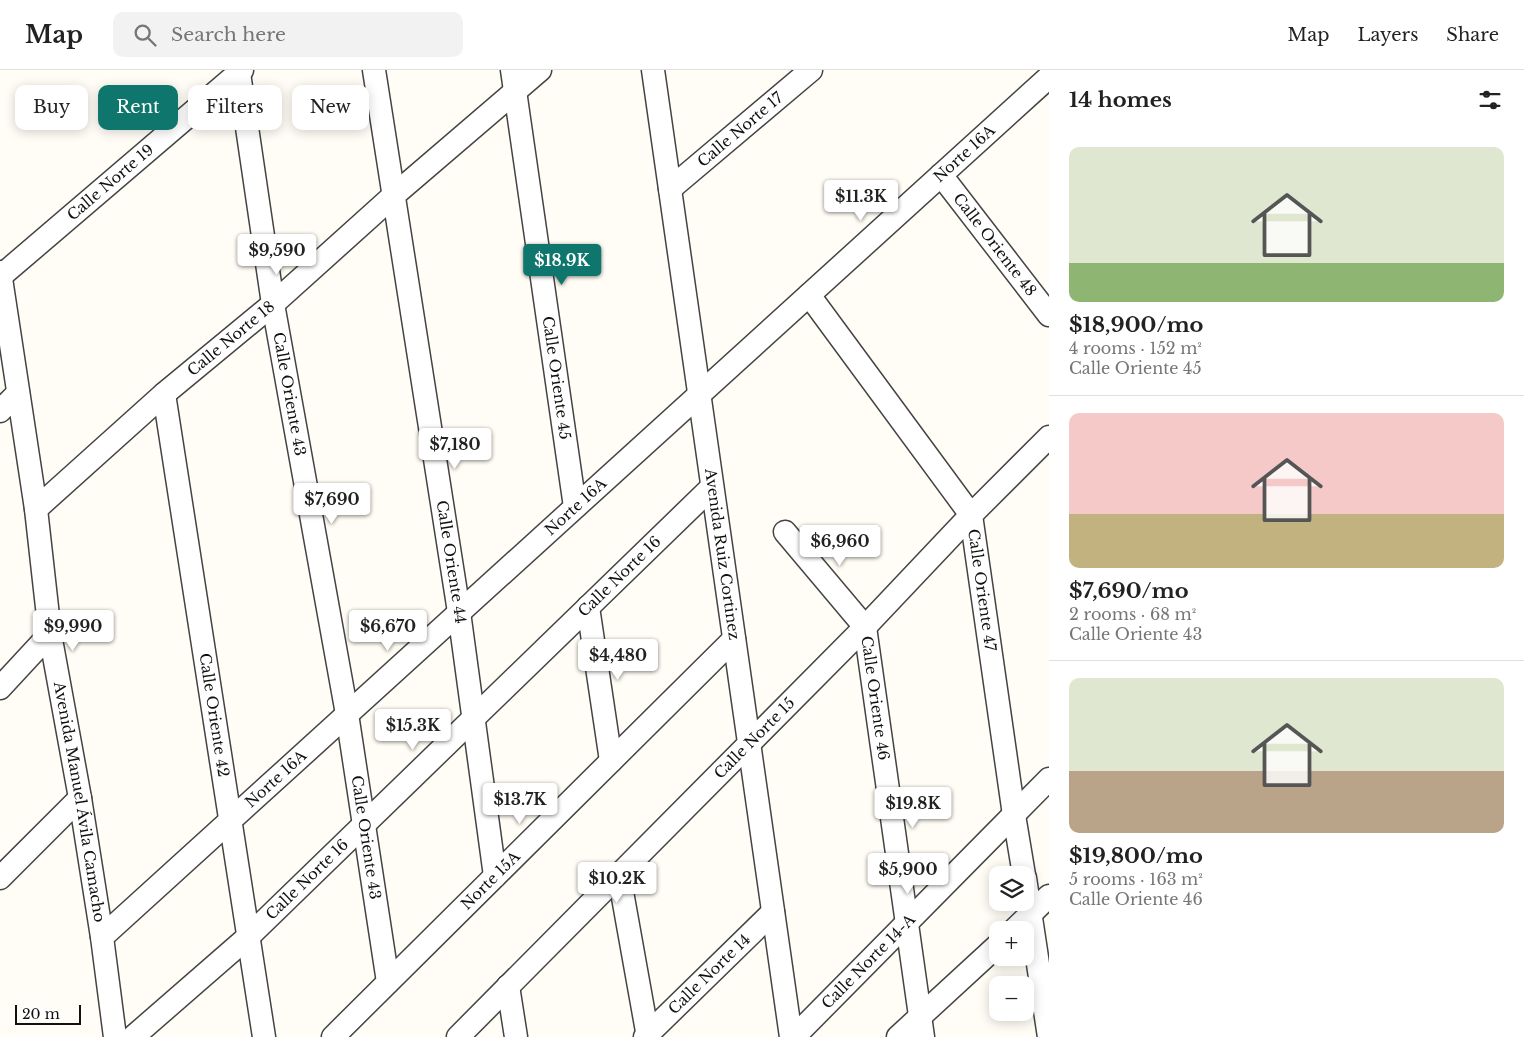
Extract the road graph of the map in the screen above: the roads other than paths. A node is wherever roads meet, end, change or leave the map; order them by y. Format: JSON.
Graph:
{"nodes":[{"id":1,"x":374,"y":70,"type":"edge"},
{"id":2,"x":540,"y":70,"type":"edge"},
{"id":3,"x":652,"y":70,"type":"edge"},
{"id":4,"x":811,"y":70,"type":"edge"},
{"id":5,"x":241,"y":72,"type":"edge"},
{"id":6,"x":1049,"y":77,"type":"edge"},
{"id":7,"x":514,"y":80,"type":"edge"},
{"id":8,"x":941,"y":175,"type":"junction"},
{"id":9,"x":670,"y":189,"type":"junction"},
{"id":10,"x":394,"y":196,"type":"junction"},
{"id":11,"x":0,"y":272,"type":"edge"},
{"id":12,"x":1,"y":276,"type":"edge"},
{"id":13,"x":809,"y":294,"type":"junction"},
{"id":14,"x":273,"y":304,"type":"junction"},
{"id":15,"x":1049,"y":315,"type":"edge"},
{"id":16,"x":18,"y":393,"type":"junction"},
{"id":17,"x":164,"y":394,"type":"junction"},
{"id":18,"x":699,"y":394,"type":"junction"},
{"id":19,"x":0,"y":411,"type":"edge"},
{"id":20,"x":1049,"y":437,"type":"edge"},
{"id":21,"x":712,"y":486,"type":"junction"},
{"id":22,"x":574,"y":507,"type":"junction"},
{"id":23,"x":36,"y":509,"type":"junction"},
{"id":24,"x":971,"y":515,"type":"junction"},
{"id":25,"x":786,"y":532,"type":"dead end"},
{"id":26,"x":588,"y":607,"type":"junction"},
{"id":27,"x":459,"y":612,"type":"junction"},
{"id":28,"x":865,"y":627,"type":"junction"},
{"id":29,"x":50,"y":634,"type":"junction"},
{"id":30,"x":734,"y":639,"type":"junction"},
{"id":31,"x":0,"y":688,"type":"edge"},
{"id":32,"x":347,"y":714,"type":"junction"},
{"id":33,"x":474,"y":718,"type":"junction"},
{"id":34,"x":749,"y":744,"type":"junction"},
{"id":35,"x":611,"y":761,"type":"junction"},
{"id":36,"x":1049,"y":779,"type":"edge"},
{"id":37,"x":80,"y":798,"type":"junction"},
{"id":38,"x":1014,"y":815,"type":"junction"},
{"id":39,"x":230,"y":820,"type":"junction"},
{"id":40,"x":364,"y":824,"type":"junction"},
{"id":41,"x":1023,"y":866,"type":"edge"},
{"id":42,"x":619,"y":875,"type":"junction"},
{"id":43,"x":495,"y":876,"type":"junction"},
{"id":44,"x":0,"y":878,"type":"edge"},
{"id":45,"x":1049,"y":896,"type":"edge"},
{"id":46,"x":1030,"y":911,"type":"edge"},
{"id":47,"x":773,"y":912,"type":"junction"},
{"id":48,"x":1031,"y":915,"type":"junction"},
{"id":49,"x":1024,"y":921,"type":"edge"},
{"id":50,"x":907,"y":922,"type":"junction"},
{"id":51,"x":248,"y":936,"type":"junction"},
{"id":52,"x":102,"y":937,"type":"junction"},
{"id":53,"x":989,"y":953,"type":"edge"},
{"id":54,"x":388,"y":982,"type":"junction"},
{"id":55,"x":508,"y":986,"type":"junction"},
{"id":56,"x":921,"y":1015,"type":"junction"},
{"id":57,"x":647,"y":1036,"type":"edge"},
{"id":58,"x":115,"y":1037,"type":"edge"},
{"id":59,"x":133,"y":1037,"type":"edge"},
{"id":60,"x":264,"y":1037,"type":"edge"},
{"id":61,"x":333,"y":1037,"type":"edge"},
{"id":62,"x":458,"y":1037,"type":"edge"},
{"id":63,"x":516,"y":1037,"type":"edge"},
{"id":64,"x":792,"y":1037,"type":"edge"},
{"id":65,"x":898,"y":1037,"type":"edge"},
{"id":66,"x":923,"y":1037,"type":"edge"},
{"id":67,"x":1049,"y":1037,"type":"edge"}],
"edges":[{"from":1,"to":10,"type":"street","name":"Calle Oriente 44"},
{"from":2,"to":7,"type":"street","name":"Calle Norte 18"},
{"from":3,"to":9,"type":"street","name":"Avenida Ruiz Cortinez"},
{"from":4,"to":9,"type":"street","name":"Calle Norte 17"},
{"from":5,"to":12,"type":"street","name":"Calle Norte 19"},
{"from":5,"to":14,"type":"street","name":"Calle Oriente 43"},
{"from":6,"to":8,"type":"street","name":"Norte 16A"},
{"from":7,"to":10,"type":"street","name":"Calle Norte 18"},
{"from":7,"to":22,"type":"street","name":"Calle Oriente 45"},
{"from":8,"to":13,"type":"street","name":"Norte 16A"},
{"from":8,"to":15,"type":"street","name":"Calle Oriente 48"},
{"from":9,"to":18,"type":"street","name":"Avenida Ruiz Cortinez"},
{"from":10,"to":14,"type":"street","name":"Calle Norte 18"},
{"from":10,"to":27,"type":"street","name":"Calle Oriente 44"},
{"from":11,"to":12,"type":"street","name":"Avenida Manuel Ávila Camacho"},
{"from":12,"to":16,"type":"street","name":"Avenida Manuel Ávila Camacho"},
{"from":13,"to":18,"type":"street","name":"Norte 16A"},
{"from":13,"to":24,"type":"street","name":"Calle Oriente 47"},
{"from":14,"to":17,"type":"street","name":"Calle Norte 18"},
{"from":14,"to":32,"type":"street","name":"Calle Oriente 43"},
{"from":16,"to":19,"type":"street"},
{"from":16,"to":23,"type":"street","name":"Avenida Manuel Ávila Camacho"},
{"from":17,"to":23,"type":"street","name":"Calle Norte 18"},
{"from":17,"to":39,"type":"street","name":"Calle Oriente 42"},
{"from":18,"to":21,"type":"street","name":"Avenida Ruiz Cortinez"},
{"from":18,"to":22,"type":"street","name":"Norte 16A"},
{"from":20,"to":24,"type":"street","name":"Calle Norte 15"},
{"from":21,"to":26,"type":"street","name":"Calle Norte 16"},
{"from":21,"to":30,"type":"street","name":"Avenida Ruiz Cortinez"},
{"from":22,"to":27,"type":"street","name":"Norte 16A"},
{"from":23,"to":29,"type":"street","name":"Avenida Manuel Ávila Camacho"},
{"from":24,"to":28,"type":"street","name":"Calle Norte 15"},
{"from":24,"to":38,"type":"street","name":"Calle Oriente 47"},
{"from":25,"to":28,"type":"street"},
{"from":26,"to":33,"type":"street","name":"Calle Norte 16"},
{"from":26,"to":35,"type":"street"},
{"from":27,"to":32,"type":"street","name":"Norte 16A"},
{"from":27,"to":33,"type":"street","name":"Calle Oriente 44"},
{"from":28,"to":34,"type":"street","name":"Calle Norte 15"},
{"from":28,"to":50,"type":"street","name":"Calle Oriente 46"},
{"from":29,"to":31,"type":"street"},
{"from":29,"to":37,"type":"street","name":"Avenida Manuel Ávila Camacho"},
{"from":30,"to":34,"type":"street","name":"Avenida Ruiz Cortinez"},
{"from":30,"to":35,"type":"street","name":"Norte 15A"},
{"from":32,"to":39,"type":"street","name":"Norte 16A"},
{"from":32,"to":40,"type":"street","name":"Calle Oriente 43"},
{"from":33,"to":40,"type":"street","name":"Calle Norte 16"},
{"from":33,"to":43,"type":"street","name":"Calle Oriente 44"},
{"from":34,"to":42,"type":"street","name":"Calle Norte 15"},
{"from":34,"to":47,"type":"street","name":"Avenida Ruiz Cortinez"},
{"from":35,"to":43,"type":"street","name":"Norte 15A"},
{"from":36,"to":38,"type":"street","name":"Calle Norte 14-A"},
{"from":37,"to":44,"type":"street"},
{"from":37,"to":52,"type":"street","name":"Avenida Manuel Ávila Camacho"},
{"from":38,"to":41,"type":"street","name":"Calle Oriente 47"},
{"from":38,"to":50,"type":"street","name":"Calle Norte 14-A"},
{"from":39,"to":51,"type":"street","name":"Calle Oriente 42"},
{"from":39,"to":52,"type":"street","name":"Norte 16A"},
{"from":40,"to":51,"type":"street","name":"Calle Norte 16"},
{"from":40,"to":54,"type":"street","name":"Calle Oriente 43"},
{"from":42,"to":55,"type":"street","name":"Calle Norte 15"},
{"from":42,"to":57,"type":"street"},
{"from":43,"to":54,"type":"street","name":"Norte 15A"},
{"from":45,"to":48,"type":"street"},
{"from":46,"to":48,"type":"street","name":"Calle Oriente 47"},
{"from":47,"to":57,"type":"street","name":"Calle Norte 14"},
{"from":47,"to":64,"type":"street","name":"Avenida Ruiz Cortinez"},
{"from":48,"to":49,"type":"street"},
{"from":48,"to":67,"type":"street","name":"Calle Oriente 47"},
{"from":50,"to":56,"type":"street","name":"Calle Oriente 46"},
{"from":50,"to":64,"type":"street","name":"Calle Norte 14-A"},
{"from":51,"to":59,"type":"street","name":"Calle Norte 16"},
{"from":51,"to":60,"type":"street","name":"Calle Oriente 42"},
{"from":52,"to":58,"type":"street","name":"Avenida Manuel Ávila Camacho"},
{"from":53,"to":56,"type":"street"},
{"from":54,"to":61,"type":"street","name":"Norte 15A"},
{"from":55,"to":62,"type":"street","name":"Calle Norte 15"},
{"from":55,"to":63,"type":"street"},
{"from":56,"to":65,"type":"street"},
{"from":56,"to":66,"type":"street","name":"Calle Oriente 46"}]}
